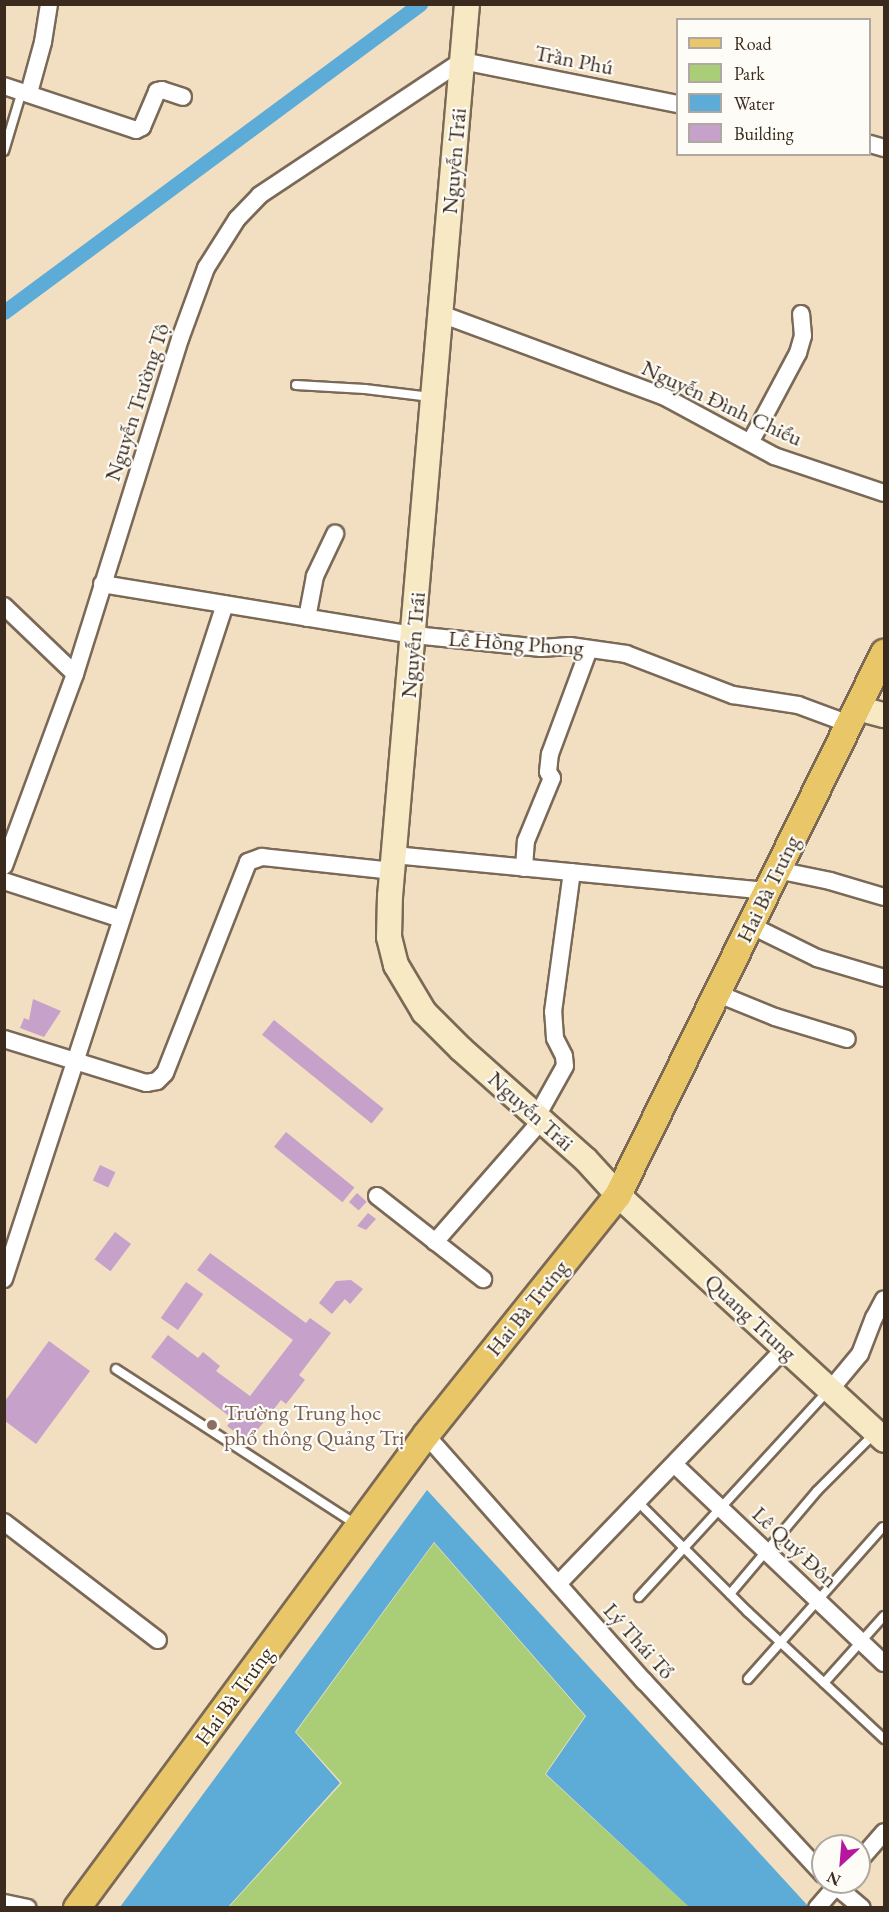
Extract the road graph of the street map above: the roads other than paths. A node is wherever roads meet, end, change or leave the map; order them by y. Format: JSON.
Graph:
{"nodes":[{"id":1,"x":49,"y":4,"type":"edge"},
{"id":2,"x":467,"y":4,"type":"edge"},
{"id":3,"x":462,"y":61,"type":"junction"},
{"id":4,"x":4,"y":86,"type":"edge"},
{"id":5,"x":26,"y":92,"type":"junction"},
{"id":6,"x":183,"y":97,"type":"dead end"},
{"id":7,"x":676,"y":104,"type":"edge"},
{"id":8,"x":4,"y":151,"type":"edge"},
{"id":9,"x":441,"y":314,"type":"junction"},
{"id":10,"x":801,"y":314,"type":"dead end"},
{"id":11,"x":296,"y":385,"type":"dead end"},
{"id":12,"x":434,"y":397,"type":"junction"},
{"id":13,"x":751,"y":441,"type":"junction"},
{"id":14,"x":885,"y":493,"type":"edge"},
{"id":15,"x":335,"y":534,"type":"dead end"},
{"id":16,"x":102,"y":584,"type":"junction"},
{"id":17,"x":225,"y":604,"type":"junction"},
{"id":18,"x":4,"y":606,"type":"edge"},
{"id":19,"x":307,"y":618,"type":"junction"},
{"id":20,"x":414,"y":635,"type":"junction"},
{"id":21,"x":589,"y":649,"type":"junction"},
{"id":22,"x":885,"y":653,"type":"edge"},
{"id":23,"x":75,"y":674,"type":"junction"},
{"id":24,"x":853,"y":716,"type":"junction"},
{"id":25,"x":885,"y":716,"type":"edge"},
{"id":26,"x":393,"y":863,"type":"junction"},
{"id":27,"x":4,"y":866,"type":"edge"},
{"id":28,"x":524,"y":867,"type":"junction"},
{"id":29,"x":572,"y":872,"type":"junction"},
{"id":30,"x":4,"y":881,"type":"edge"},
{"id":31,"x":772,"y":881,"type":"junction"},
{"id":32,"x":885,"y":897,"type":"edge"},
{"id":33,"x":121,"y":919,"type":"junction"},
{"id":34,"x":750,"y":925,"type":"junction"},
{"id":35,"x":885,"y":978,"type":"edge"},
{"id":36,"x":716,"y":993,"type":"junction"},
{"id":37,"x":4,"y":1039,"type":"edge"},
{"id":38,"x":847,"y":1040,"type":"dead end"},
{"id":39,"x":75,"y":1059,"type":"junction"},
{"id":40,"x":539,"y":1118,"type":"junction"},
{"id":41,"x":618,"y":1195,"type":"junction"},
{"id":42,"x":376,"y":1196,"type":"dead end"},
{"id":43,"x":435,"y":1242,"type":"junction"},
{"id":44,"x":4,"y":1279,"type":"edge"},
{"id":45,"x":483,"y":1279,"type":"dead end"},
{"id":46,"x":885,"y":1299,"type":"edge"},
{"id":47,"x":785,"y":1348,"type":"junction"},
{"id":48,"x":116,"y":1369,"type":"dead end"},
{"id":49,"x":830,"y":1390,"type":"junction"},
{"id":50,"x":426,"y":1435,"type":"junction"},
{"id":51,"x":880,"y":1436,"type":"edge"},
{"id":52,"x":674,"y":1464,"type":"junction"},
{"id":53,"x":638,"y":1502,"type":"junction"},
{"id":54,"x":721,"y":1508,"type":"junction"},
{"id":55,"x":4,"y":1522,"type":"edge"},
{"id":56,"x":359,"y":1526,"type":"junction"},
{"id":57,"x":883,"y":1527,"type":"edge"},
{"id":58,"x":685,"y":1549,"type":"junction"},
{"id":59,"x":767,"y":1552,"type":"junction"},
{"id":60,"x":558,"y":1584,"type":"junction"},
{"id":61,"x":730,"y":1594,"type":"junction"},
{"id":62,"x":639,"y":1597,"type":"dead end"},
{"id":63,"x":818,"y":1599,"type":"junction"},
{"id":64,"x":885,"y":1616,"type":"edge"},
{"id":65,"x":158,"y":1640,"type":"dead end"},
{"id":66,"x":862,"y":1641,"type":"junction"},
{"id":67,"x":780,"y":1642,"type":"junction"},
{"id":68,"x":885,"y":1662,"type":"edge"},
{"id":69,"x":748,"y":1679,"type":"dead end"},
{"id":70,"x":824,"y":1683,"type":"junction"},
{"id":71,"x":885,"y":1739,"type":"edge"},
{"id":72,"x":885,"y":1832,"type":"edge"},
{"id":73,"x":871,"y":1848,"type":"edge"},
{"id":74,"x":811,"y":1861,"type":"edge"},
{"id":75,"x":828,"y":1894,"type":"edge"},
{"id":76,"x":846,"y":1894,"type":"edge"},
{"id":77,"x":4,"y":1903,"type":"edge"},
{"id":78,"x":27,"y":1908,"type":"edge"},
{"id":79,"x":77,"y":1908,"type":"edge"},
{"id":80,"x":817,"y":1908,"type":"edge"},
{"id":81,"x":862,"y":1908,"type":"edge"}],
"edges":[{"from":1,"to":5,"type":"street"},
{"from":2,"to":3,"type":"street","name":"Nguyễn Trãi"},
{"from":3,"to":7,"type":"street","name":"Trần Phú"},
{"from":3,"to":9,"type":"street","name":"Nguyễn Trãi"},
{"from":3,"to":16,"type":"street","name":"Nguyễn Trường Tộ"},
{"from":4,"to":5,"type":"street"},
{"from":5,"to":6,"type":"street"},
{"from":5,"to":8,"type":"lane"},
{"from":9,"to":12,"type":"street","name":"Nguyễn Trãi"},
{"from":9,"to":13,"type":"street","name":"Nguyễn Đình Chiểu"},
{"from":10,"to":13,"type":"street"},
{"from":11,"to":12,"type":"lane"},
{"from":12,"to":20,"type":"street","name":"Nguyễn Trãi"},
{"from":13,"to":14,"type":"street","name":"Nguyễn Đình Chiểu"},
{"from":15,"to":19,"type":"street"},
{"from":16,"to":17,"type":"street","name":"Lê Hồng Phong"},
{"from":16,"to":23,"type":"street","name":"Nguyễn Trường Tộ"},
{"from":17,"to":19,"type":"street","name":"Lê Hồng Phong"},
{"from":17,"to":33,"type":"street"},
{"from":18,"to":23,"type":"street"},
{"from":19,"to":20,"type":"street","name":"Lê Hồng Phong"},
{"from":20,"to":21,"type":"street","name":"Lê Hồng Phong"},
{"from":20,"to":26,"type":"street","name":"Nguyễn Trãi"},
{"from":21,"to":24,"type":"street","name":"Lê Hồng Phong"},
{"from":21,"to":28,"type":"street"},
{"from":22,"to":24,"type":"main road","name":"Hai Bà Trưng"},
{"from":23,"to":27,"type":"street","name":"Nguyễn Trường Tộ"},
{"from":24,"to":25,"type":"street","name":"Lê Hồng Phong"},
{"from":24,"to":31,"type":"main road","name":"Hai Bà Trưng"},
{"from":26,"to":28,"type":"street"},
{"from":26,"to":39,"type":"street"},
{"from":26,"to":40,"type":"street","name":"Nguyễn Trãi"},
{"from":28,"to":29,"type":"street"},
{"from":29,"to":31,"type":"street"},
{"from":29,"to":40,"type":"street"},
{"from":30,"to":33,"type":"street"},
{"from":31,"to":32,"type":"street"},
{"from":31,"to":34,"type":"main road","name":"Hai Bà Trưng"},
{"from":33,"to":39,"type":"street"},
{"from":34,"to":35,"type":"street"},
{"from":34,"to":36,"type":"main road","name":"Hai Bà Trưng"},
{"from":36,"to":38,"type":"street"},
{"from":36,"to":41,"type":"main road","name":"Hai Bà Trưng"},
{"from":37,"to":39,"type":"street"},
{"from":39,"to":44,"type":"street"},
{"from":40,"to":41,"type":"street","name":"Nguyễn Trãi"},
{"from":40,"to":43,"type":"street"},
{"from":41,"to":47,"type":"street","name":"Quang Trung"},
{"from":41,"to":50,"type":"main road","name":"Hai Bà Trưng"},
{"from":42,"to":43,"type":"street"},
{"from":43,"to":45,"type":"street"},
{"from":46,"to":49,"type":"street"},
{"from":47,"to":49,"type":"street","name":"Quang Trung"},
{"from":47,"to":52,"type":"street"},
{"from":48,"to":56,"type":"lane"},
{"from":49,"to":51,"type":"street","name":"Quang Trung"},
{"from":49,"to":54,"type":"lane"},
{"from":50,"to":56,"type":"main road","name":"Hai Bà Trưng"},
{"from":50,"to":60,"type":"street","name":"Lý Thái Tổ"},
{"from":51,"to":59,"type":"lane"},
{"from":52,"to":53,"type":"street"},
{"from":52,"to":54,"type":"street","name":"Lê Quý Đôn"},
{"from":53,"to":58,"type":"lane"},
{"from":53,"to":60,"type":"street"},
{"from":54,"to":58,"type":"lane"},
{"from":54,"to":59,"type":"street","name":"Lê Quý Đôn"},
{"from":55,"to":65,"type":"street"},
{"from":56,"to":79,"type":"main road","name":"Hai Bà Trưng"},
{"from":57,"to":63,"type":"lane"},
{"from":58,"to":61,"type":"lane"},
{"from":58,"to":62,"type":"lane"},
{"from":59,"to":61,"type":"lane"},
{"from":59,"to":63,"type":"street","name":"Lê Quý Đôn"},
{"from":60,"to":74,"type":"street","name":"Lý Thái Tổ"},
{"from":61,"to":67,"type":"lane"},
{"from":63,"to":66,"type":"street","name":"Lê Quý Đôn"},
{"from":63,"to":67,"type":"lane"},
{"from":64,"to":66,"type":"lane"},
{"from":66,"to":68,"type":"street","name":"Lê Quý Đôn"},
{"from":66,"to":70,"type":"lane"},
{"from":67,"to":69,"type":"lane"},
{"from":67,"to":70,"type":"lane"},
{"from":70,"to":71,"type":"lane"},
{"from":72,"to":73,"type":"street"},
{"from":75,"to":80,"type":"street"},
{"from":76,"to":81,"type":"street"},
{"from":77,"to":78,"type":"street"}]}
